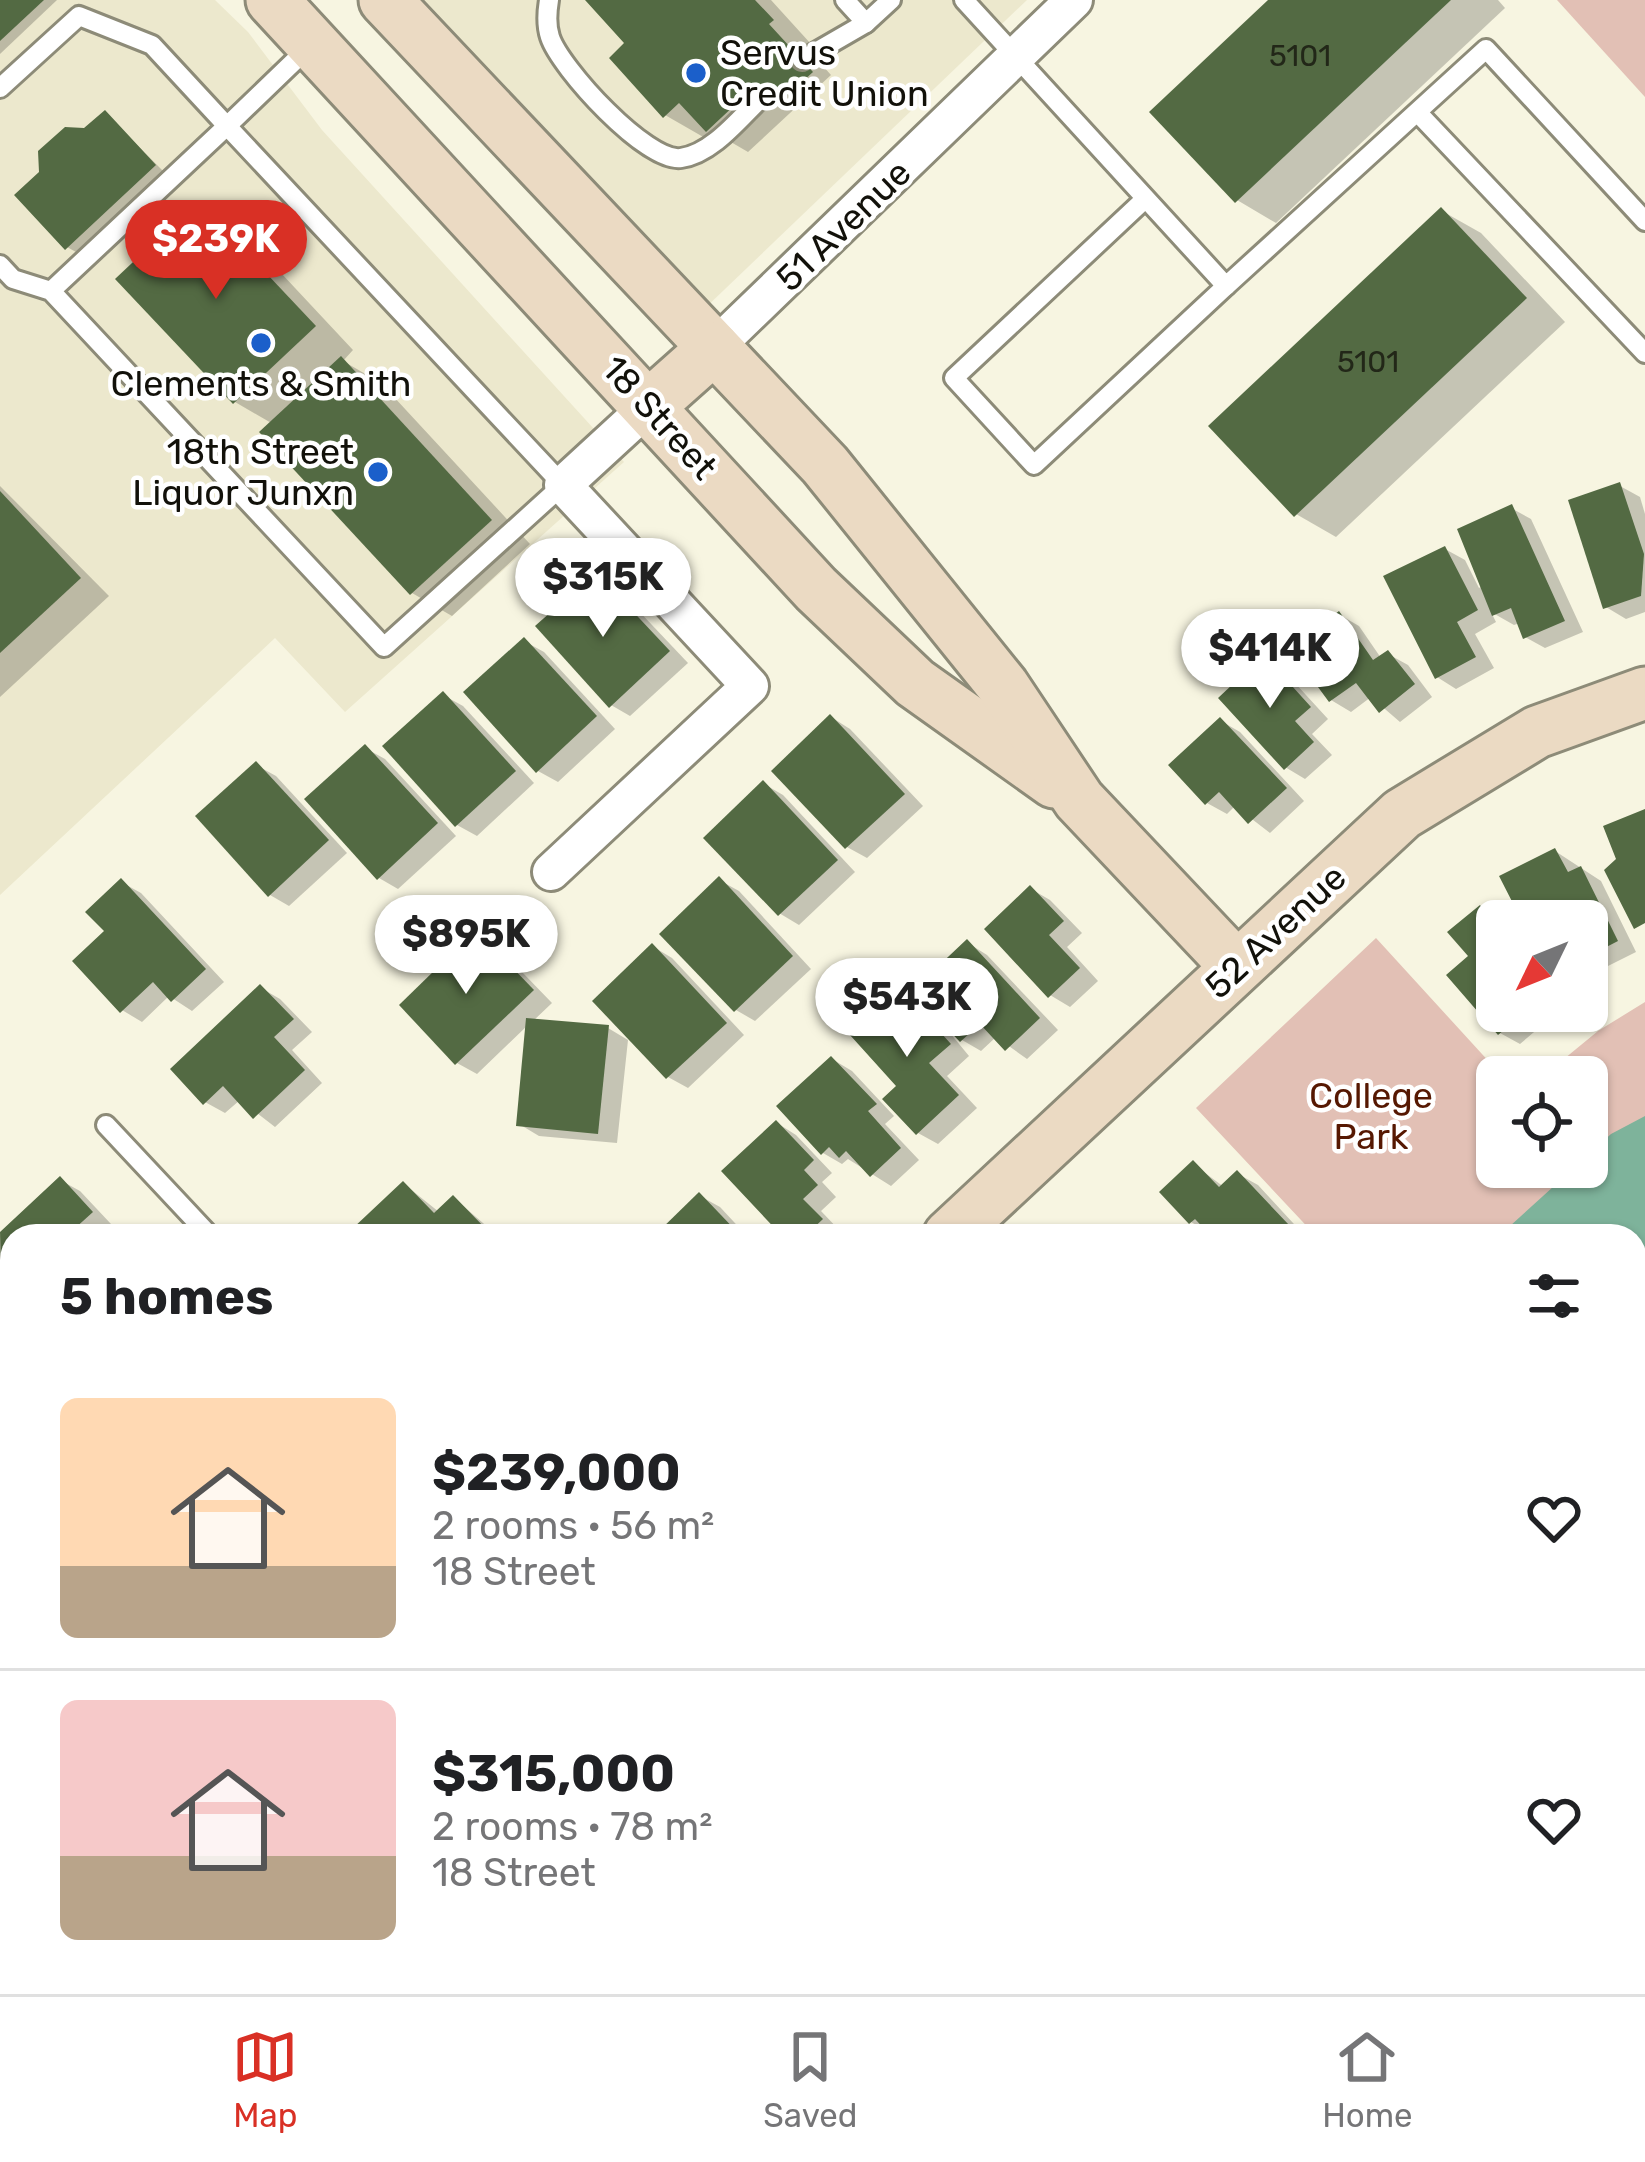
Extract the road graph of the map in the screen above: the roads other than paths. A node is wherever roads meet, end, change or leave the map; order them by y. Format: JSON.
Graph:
{"nodes":[{"id":1,"x":272,"y":0,"type":"edge"},
{"id":2,"x":386,"y":0,"type":"edge"},
{"id":3,"x":549,"y":0,"type":"edge"},
{"id":4,"x":845,"y":0,"type":"edge"},
{"id":5,"x":891,"y":0,"type":"edge"},
{"id":6,"x":964,"y":0,"type":"edge"},
{"id":7,"x":1074,"y":0,"type":"edge"},
{"id":8,"x":866,"y":23,"type":"junction"},
{"id":9,"x":313,"y":44,"type":"junction"},
{"id":10,"x":806,"y":56,"type":"dead end"},
{"id":11,"x":1016,"y":56,"type":"junction"},
{"id":12,"x":0,"y":88,"type":"edge"},
{"id":13,"x":761,"y":98,"type":"dead end"},
{"id":14,"x":1419,"y":114,"type":"junction"},
{"id":15,"x":227,"y":126,"type":"junction"},
{"id":16,"x":1145,"y":199,"type":"junction"},
{"id":17,"x":1645,"y":220,"type":"edge"},
{"id":18,"x":0,"y":265,"type":"edge"},
{"id":19,"x":1226,"y":286,"type":"junction"},
{"id":20,"x":51,"y":291,"type":"junction"},
{"id":21,"x":714,"y":348,"type":"junction"},
{"id":22,"x":1645,"y":353,"type":"edge"},
{"id":23,"x":650,"y":405,"type":"junction"},
{"id":24,"x":562,"y":485,"type":"junction"},
{"id":25,"x":1645,"y":693,"type":"edge"},
{"id":26,"x":1079,"y":800,"type":"junction"},
{"id":27,"x":550,"y":872,"type":"dead end"},
{"id":28,"x":1236,"y":966,"type":"junction"},
{"id":29,"x":106,"y":1125,"type":"dead end"},
{"id":30,"x":199,"y":1224,"type":"edge"},
{"id":31,"x":963,"y":1224,"type":"edge"}],
"edges":[{"from":1,"to":9,"type":"street","name":"18 Street"},
{"from":2,"to":21,"type":"street","name":"18 Street"},
{"from":3,"to":13,"type":"lane"},
{"from":4,"to":8,"type":"lane"},
{"from":5,"to":8,"type":"lane"},
{"from":6,"to":11,"type":"lane"},
{"from":7,"to":11,"type":"street","name":"51 Avenue"},
{"from":8,"to":10,"type":"lane"},
{"from":9,"to":15,"type":"lane"},
{"from":9,"to":23,"type":"street","name":"18 Street"},
{"from":11,"to":16,"type":"lane"},
{"from":11,"to":21,"type":"street","name":"51 Avenue"},
{"from":12,"to":15,"type":"lane"},
{"from":14,"to":17,"type":"lane"},
{"from":14,"to":19,"type":"lane"},
{"from":14,"to":22,"type":"lane"},
{"from":15,"to":20,"type":"lane"},
{"from":15,"to":24,"type":"lane"},
{"from":16,"to":19,"type":"lane"},
{"from":16,"to":19,"type":"lane"},
{"from":18,"to":20,"type":"lane"},
{"from":20,"to":24,"type":"lane"},
{"from":21,"to":23,"type":"street"},
{"from":21,"to":26,"type":"street","name":"18 Street"},
{"from":23,"to":24,"type":"street"},
{"from":23,"to":26,"type":"street","name":"18 Street"},
{"from":24,"to":27,"type":"street"},
{"from":25,"to":28,"type":"street","name":"52 Avenue"},
{"from":26,"to":28,"type":"street","name":"18 Street"},
{"from":28,"to":31,"type":"street","name":"52 Avenue"},
{"from":29,"to":30,"type":"lane"}]}
